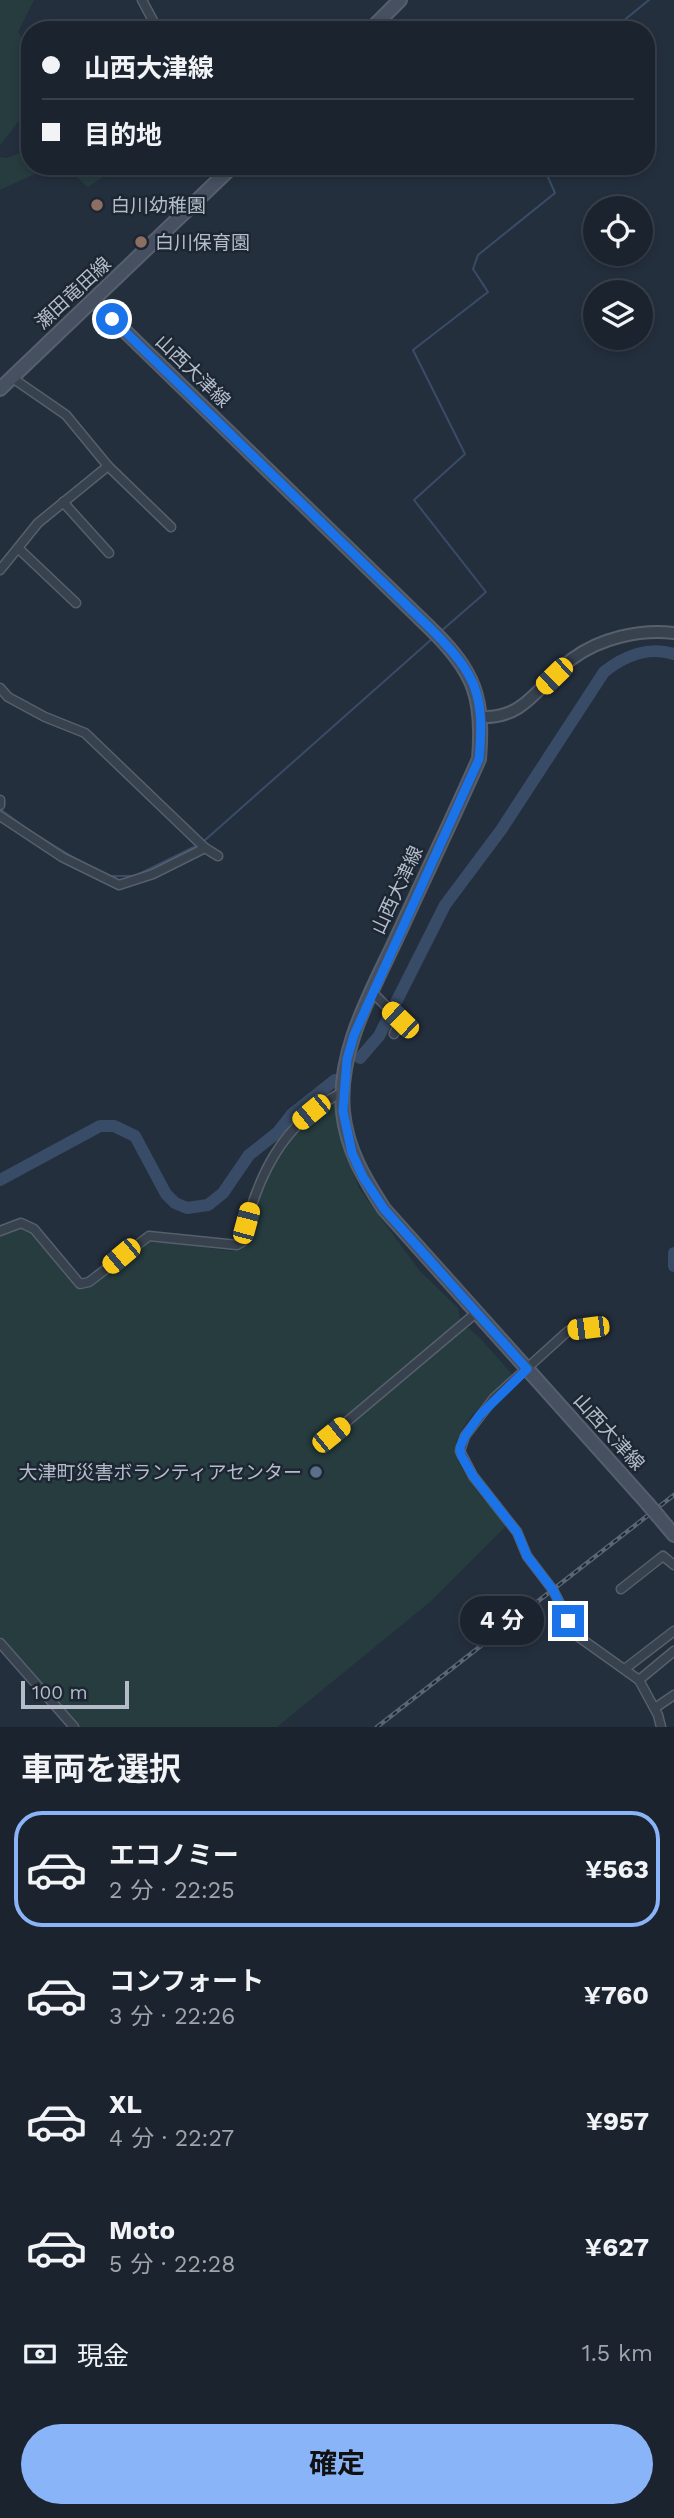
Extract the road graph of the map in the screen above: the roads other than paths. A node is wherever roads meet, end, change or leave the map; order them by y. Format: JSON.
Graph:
{"nodes":[{"id":1,"x":142,"y":0,"type":"edge"},
{"id":2,"x":400,"y":0,"type":"edge"},
{"id":3,"x":153,"y":21,"type":"edge"},
{"id":4,"x":379,"y":21,"type":"edge"},
{"id":5,"x":224,"y":175,"type":"edge"},
{"id":6,"x":94,"y":302,"type":"junction"},
{"id":7,"x":11,"y":377,"type":"junction"},
{"id":8,"x":0,"y":389,"type":"edge"},
{"id":9,"x":108,"y":467,"type":"junction"},
{"id":10,"x":63,"y":502,"type":"junction"},
{"id":11,"x":171,"y":527,"type":"dead end"},
{"id":12,"x":19,"y":550,"type":"junction"},
{"id":13,"x":109,"y":553,"type":"dead end"},
{"id":14,"x":0,"y":570,"type":"edge"},
{"id":15,"x":76,"y":603,"type":"dead end"},
{"id":16,"x":674,"y":633,"type":"edge"},
{"id":17,"x":0,"y":688,"type":"edge"},
{"id":18,"x":481,"y":717,"type":"junction"},
{"id":19,"x":0,"y":816,"type":"edge"},
{"id":20,"x":205,"y":848,"type":"junction"},
{"id":21,"x":218,"y":856,"type":"dead end"},
{"id":22,"x":372,"y":992,"type":"junction"},
{"id":23,"x":394,"y":1034,"type":"dead end"},
{"id":24,"x":343,"y":1092,"type":"junction"},
{"id":25,"x":0,"y":1231,"type":"edge"},
{"id":26,"x":477,"y":1313,"type":"junction"},
{"id":27,"x":588,"y":1328,"type":"dead end"},
{"id":28,"x":527,"y":1369,"type":"junction"},
{"id":29,"x":331,"y":1435,"type":"dead end"},
{"id":30,"x":674,"y":1535,"type":"edge"},
{"id":31,"x":674,"y":1565,"type":"edge"},
{"id":32,"x":621,"y":1589,"type":"dead end"},
{"id":33,"x":674,"y":1631,"type":"edge"},
{"id":34,"x":0,"y":1643,"type":"edge"},
{"id":35,"x":674,"y":1651,"type":"edge"},
{"id":36,"x":626,"y":1668,"type":"junction"},
{"id":37,"x":639,"y":1680,"type":"junction"},
{"id":38,"x":674,"y":1695,"type":"edge"},
{"id":39,"x":655,"y":1708,"type":"junction"},
{"id":40,"x":74,"y":1727,"type":"edge"},
{"id":41,"x":661,"y":1727,"type":"edge"}],
"edges":[{"from":1,"to":3,"type":"street"},
{"from":2,"to":4,"type":"main road"},
{"from":5,"to":6,"type":"main road","name":"瀬田竜田線"},
{"from":6,"to":7,"type":"main road","name":"瀬田竜田線"},
{"from":6,"to":18,"type":"main road","name":"山西大津線"},
{"from":7,"to":8,"type":"main road","name":"瀬田竜田線"},
{"from":7,"to":9,"type":"street"},
{"from":9,"to":10,"type":"street"},
{"from":9,"to":11,"type":"street"},
{"from":10,"to":12,"type":"street"},
{"from":10,"to":13,"type":"street"},
{"from":12,"to":14,"type":"street"},
{"from":12,"to":15,"type":"street"},
{"from":16,"to":18,"type":"street"},
{"from":17,"to":20,"type":"street"},
{"from":18,"to":22,"type":"main road","name":"山西大津線"},
{"from":19,"to":20,"type":"street"},
{"from":20,"to":21,"type":"street"},
{"from":22,"to":23,"type":"street"},
{"from":22,"to":24,"type":"main road","name":"山西大津線"},
{"from":24,"to":25,"type":"street"},
{"from":24,"to":26,"type":"main road","name":"山西大津線"},
{"from":26,"to":28,"type":"main road","name":"山西大津線"},
{"from":26,"to":29,"type":"street"},
{"from":27,"to":28,"type":"street"},
{"from":28,"to":30,"type":"main road","name":"山西大津線","bridge":true},
{"from":28,"to":36,"type":"street"},
{"from":31,"to":32,"type":"street"},
{"from":33,"to":36,"type":"street"},
{"from":34,"to":40,"type":"street"},
{"from":35,"to":37,"type":"street"},
{"from":36,"to":37,"type":"street"},
{"from":37,"to":39,"type":"street"},
{"from":38,"to":39,"type":"street"},
{"from":39,"to":41,"type":"street"}]}
